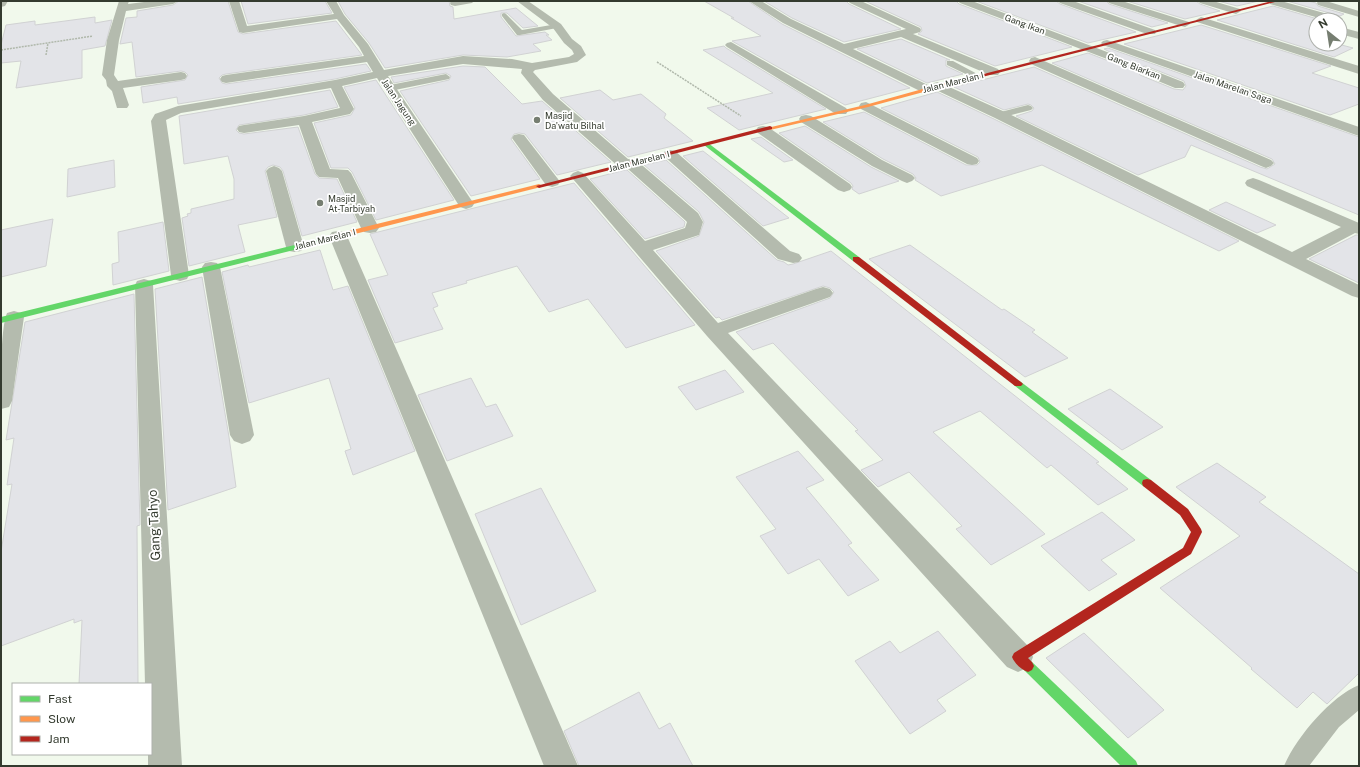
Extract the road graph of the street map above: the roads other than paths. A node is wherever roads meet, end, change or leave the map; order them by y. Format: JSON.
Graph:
{"nodes":[{"id":1,"x":3,"y":1,"type":"edge"},
{"id":2,"x":173,"y":1,"type":"edge"},
{"id":3,"x":234,"y":1,"type":"edge"},
{"id":4,"x":331,"y":1,"type":"edge"},
{"id":5,"x":470,"y":1,"type":"edge"},
{"id":6,"x":522,"y":1,"type":"edge"},
{"id":7,"x":754,"y":1,"type":"edge"},
{"id":8,"x":853,"y":1,"type":"edge"},
{"id":9,"x":963,"y":1,"type":"edge"},
{"id":10,"x":1063,"y":1,"type":"edge"},
{"id":11,"x":1112,"y":1,"type":"edge"},
{"id":12,"x":1202,"y":1,"type":"edge"},
{"id":13,"x":1274,"y":1,"type":"edge"},
{"id":14,"x":1313,"y":1,"type":"edge"},
{"id":15,"x":455,"y":3,"type":"dead end"},
{"id":16,"x":1,"y":4,"type":"edge"},
{"id":17,"x":124,"y":4,"type":"edge"},
{"id":18,"x":1256,"y":6,"type":"junction"},
{"id":19,"x":1236,"y":11,"type":"junction"},
{"id":20,"x":1312,"y":12,"type":"edge"},
{"id":21,"x":1359,"y":14,"type":"edge"},
{"id":22,"x":504,"y":15,"type":"dead end"},
{"id":23,"x":340,"y":16,"type":"junction"},
{"id":24,"x":1201,"y":20,"type":"junction"},
{"id":25,"x":1308,"y":21,"type":"edge"},
{"id":26,"x":1348,"y":23,"type":"edge"},
{"id":27,"x":1185,"y":24,"type":"junction"},
{"id":28,"x":557,"y":26,"type":"junction"},
{"id":29,"x":1359,"y":26,"type":"edge"},
{"id":30,"x":1151,"y":32,"type":"junction"},
{"id":31,"x":1348,"y":33,"type":"edge"},
{"id":32,"x":904,"y":34,"type":"junction"},
{"id":33,"x":1359,"y":36,"type":"edge"},
{"id":34,"x":1107,"y":43,"type":"junction"},
{"id":35,"x":731,"y":45,"type":"dead end"},
{"id":36,"x":364,"y":46,"type":"junction"},
{"id":37,"x":349,"y":48,"type":"dead end"},
{"id":38,"x":844,"y":48,"type":"junction"},
{"id":39,"x":1088,"y":48,"type":"junction"},
{"id":40,"x":371,"y":58,"type":"junction"},
{"id":41,"x":1035,"y":61,"type":"junction"},
{"id":42,"x":264,"y":62,"type":"dead end"},
{"id":43,"x":1123,"y":62,"type":"dead end"},
{"id":44,"x":950,"y":63,"type":"dead end"},
{"id":45,"x":248,"y":64,"type":"dead end"},
{"id":46,"x":532,"y":67,"type":"junction"},
{"id":47,"x":1137,"y":68,"type":"dead end"},
{"id":48,"x":1359,"y":70,"type":"edge"},
{"id":49,"x":994,"y":72,"type":"junction"},
{"id":50,"x":380,"y":74,"type":"junction"},
{"id":51,"x":181,"y":76,"type":"dead end"},
{"id":52,"x":977,"y":76,"type":"junction"},
{"id":53,"x":446,"y":77,"type":"dead end"},
{"id":54,"x":226,"y":80,"type":"dead end"},
{"id":55,"x":335,"y":84,"type":"junction"},
{"id":56,"x":1179,"y":85,"type":"dead end"},
{"id":57,"x":113,"y":86,"type":"junction"},
{"id":58,"x":932,"y":87,"type":"junction"},
{"id":59,"x":390,"y":88,"type":"junction"},
{"id":60,"x":122,"y":105,"type":"dead end"},
{"id":61,"x":866,"y":106,"type":"junction"},
{"id":62,"x":1028,"y":108,"type":"dead end"},
{"id":63,"x":841,"y":111,"type":"junction"},
{"id":64,"x":1000,"y":115,"type":"junction"},
{"id":65,"x":806,"y":119,"type":"junction"},
{"id":66,"x":304,"y":120,"type":"junction"},
{"id":67,"x":244,"y":129,"type":"dead end"},
{"id":68,"x":763,"y":130,"type":"junction"},
{"id":69,"x":1359,"y":132,"type":"edge"},
{"id":70,"x":519,"y":138,"type":"dead end"},
{"id":71,"x":706,"y":144,"type":"junction"},
{"id":72,"x":670,"y":154,"type":"junction"},
{"id":73,"x":972,"y":161,"type":"dead end"},
{"id":74,"x":1266,"y":163,"type":"dead end"},
{"id":75,"x":628,"y":164,"type":"junction"},
{"id":76,"x":274,"y":171,"type":"dead end"},
{"id":77,"x":578,"y":176,"type":"junction"},
{"id":78,"x":907,"y":178,"type":"dead end"},
{"id":79,"x":552,"y":182,"type":"junction"},
{"id":80,"x":1254,"y":183,"type":"dead end"},
{"id":81,"x":844,"y":187,"type":"dead end"},
{"id":82,"x":466,"y":204,"type":"junction"},
{"id":83,"x":370,"y":228,"type":"junction"},
{"id":84,"x":1357,"y":228,"type":"edge"},
{"id":85,"x":338,"y":236,"type":"junction"},
{"id":86,"x":295,"y":246,"type":"junction"},
{"id":87,"x":643,"y":248,"type":"junction"},
{"id":88,"x":793,"y":258,"type":"dead end"},
{"id":89,"x":1293,"y":259,"type":"junction"},
{"id":90,"x":211,"y":267,"type":"junction"},
{"id":91,"x":180,"y":275,"type":"junction"},
{"id":92,"x":144,"y":285,"type":"junction"},
{"id":93,"x":1359,"y":292,"type":"edge"},
{"id":94,"x":823,"y":293,"type":"dead end"},
{"id":95,"x":8,"y":319,"type":"edge"},
{"id":96,"x":714,"y":331,"type":"junction"},
{"id":97,"x":1,"y":401,"type":"edge"},
{"id":98,"x":242,"y":435,"type":"dead end"},
{"id":99,"x":1018,"y":657,"type":"junction"},
{"id":100,"x":1359,"y":696,"type":"edge"},
{"id":101,"x":165,"y":766,"type":"edge"},
{"id":102,"x":561,"y":766,"type":"edge"},
{"id":103,"x":1131,"y":766,"type":"edge"},
{"id":104,"x":1296,"y":766,"type":"edge"}],
"edges":[{"from":1,"to":16,"type":"street"},
{"from":2,"to":17,"type":"street"},
{"from":3,"to":23,"type":"street"},
{"from":4,"to":23,"type":"street","name":"Jalan Jagung"},
{"from":5,"to":15,"type":"street"},
{"from":6,"to":28,"type":"street"},
{"from":7,"to":38,"type":"street"},
{"from":8,"to":32,"type":"street"},
{"from":9,"to":39,"type":"street","name":"Gang Ikan"},
{"from":10,"to":30,"type":"street"},
{"from":11,"to":27,"type":"street"},
{"from":12,"to":19,"type":"street"},
{"from":13,"to":18,"type":"street","name":"Jalan Marelan I"},
{"from":13,"to":20,"type":"street"},
{"from":14,"to":21,"type":"street"},
{"from":17,"to":57,"type":"street"},
{"from":18,"to":19,"type":"street","name":"Jalan Marelan I"},
{"from":18,"to":25,"type":"street"},
{"from":19,"to":24,"type":"street","name":"Jalan Marelan I"},
{"from":22,"to":28,"type":"lane"},
{"from":23,"to":36,"type":"street","name":"Jalan Jagung"},
{"from":24,"to":27,"type":"street","name":"Jalan Marelan I"},
{"from":24,"to":48,"type":"street"},
{"from":26,"to":29,"type":"street"},
{"from":27,"to":30,"type":"street","name":"Jalan Marelan I"},
{"from":28,"to":46,"type":"street"},
{"from":30,"to":34,"type":"street","name":"Jalan Marelan I"},
{"from":31,"to":33,"type":"street"},
{"from":32,"to":38,"type":"street"},
{"from":32,"to":49,"type":"street"},
{"from":34,"to":39,"type":"street","name":"Jalan Marelan I"},
{"from":34,"to":69,"type":"street","name":"Jalan Marelan Saga"},
{"from":35,"to":63,"type":"street"},
{"from":36,"to":37,"type":"street"},
{"from":36,"to":40,"type":"street","name":"Jalan Jagung"},
{"from":38,"to":58,"type":"street"},
{"from":39,"to":41,"type":"street","name":"Jalan Marelan I"},
{"from":39,"to":43,"type":"street","name":"Gang Biarkan"},
{"from":40,"to":50,"type":"street","name":"Jalan Jagung"},
{"from":40,"to":54,"type":"street"},
{"from":41,"to":49,"type":"street","name":"Jalan Marelan I"},
{"from":41,"to":74,"type":"street"},
{"from":42,"to":45,"type":"street"},
{"from":44,"to":52,"type":"lane"},
{"from":46,"to":50,"type":"street"},
{"from":46,"to":75,"type":"street"},
{"from":47,"to":56,"type":"street","name":"Gang Biarkan"},
{"from":49,"to":52,"type":"street","name":"Jalan Marelan I"},
{"from":50,"to":55,"type":"street"},
{"from":50,"to":59,"type":"street","name":"Jalan Jagung"},
{"from":51,"to":57,"type":"street"},
{"from":52,"to":58,"type":"street","name":"Jalan Marelan I"},
{"from":53,"to":59,"type":"lane"},
{"from":55,"to":66,"type":"street"},
{"from":55,"to":91,"type":"street"},
{"from":57,"to":60,"type":"street"},
{"from":58,"to":61,"type":"street","name":"Jalan Marelan I"},
{"from":58,"to":64,"type":"street"},
{"from":59,"to":82,"type":"street","name":"Jalan Jagung"},
{"from":61,"to":63,"type":"street","name":"Jalan Marelan I"},
{"from":61,"to":73,"type":"street"},
{"from":62,"to":64,"type":"lane"},
{"from":63,"to":65,"type":"street","name":"Jalan Marelan I"},
{"from":64,"to":89,"type":"street"},
{"from":65,"to":68,"type":"street","name":"Jalan Marelan I"},
{"from":65,"to":78,"type":"street"},
{"from":66,"to":67,"type":"street"},
{"from":66,"to":83,"type":"street"},
{"from":68,"to":71,"type":"street","name":"Jalan Marelan I"},
{"from":68,"to":81,"type":"street"},
{"from":70,"to":79,"type":"street"},
{"from":71,"to":72,"type":"street","name":"Jalan Marelan I"},
{"from":71,"to":99,"type":"street"},
{"from":72,"to":75,"type":"street","name":"Jalan Marelan I"},
{"from":72,"to":88,"type":"street"},
{"from":75,"to":77,"type":"street","name":"Jalan Marelan I"},
{"from":75,"to":87,"type":"street"},
{"from":76,"to":86,"type":"street"},
{"from":77,"to":79,"type":"street","name":"Jalan Marelan I"},
{"from":77,"to":87,"type":"street"},
{"from":79,"to":82,"type":"street","name":"Jalan Marelan I"},
{"from":80,"to":84,"type":"street"},
{"from":82,"to":83,"type":"street","name":"Jalan Marelan I"},
{"from":83,"to":85,"type":"street","name":"Jalan Marelan I"},
{"from":84,"to":89,"type":"street"},
{"from":85,"to":86,"type":"street","name":"Jalan Marelan I"},
{"from":85,"to":102,"type":"street"},
{"from":86,"to":90,"type":"street","name":"Jalan Marelan I"},
{"from":87,"to":96,"type":"street"},
{"from":89,"to":93,"type":"street"},
{"from":90,"to":91,"type":"street","name":"Jalan Marelan I"},
{"from":90,"to":98,"type":"street"},
{"from":91,"to":92,"type":"street","name":"Jalan Marelan I"},
{"from":92,"to":95,"type":"street","name":"Jalan Marelan I"},
{"from":92,"to":101,"type":"street","name":"Gang Tahyo"},
{"from":94,"to":96,"type":"street"},
{"from":95,"to":97,"type":"street"},
{"from":96,"to":99,"type":"street"},
{"from":99,"to":103,"type":"street"},
{"from":100,"to":104,"type":"lane"}]}
